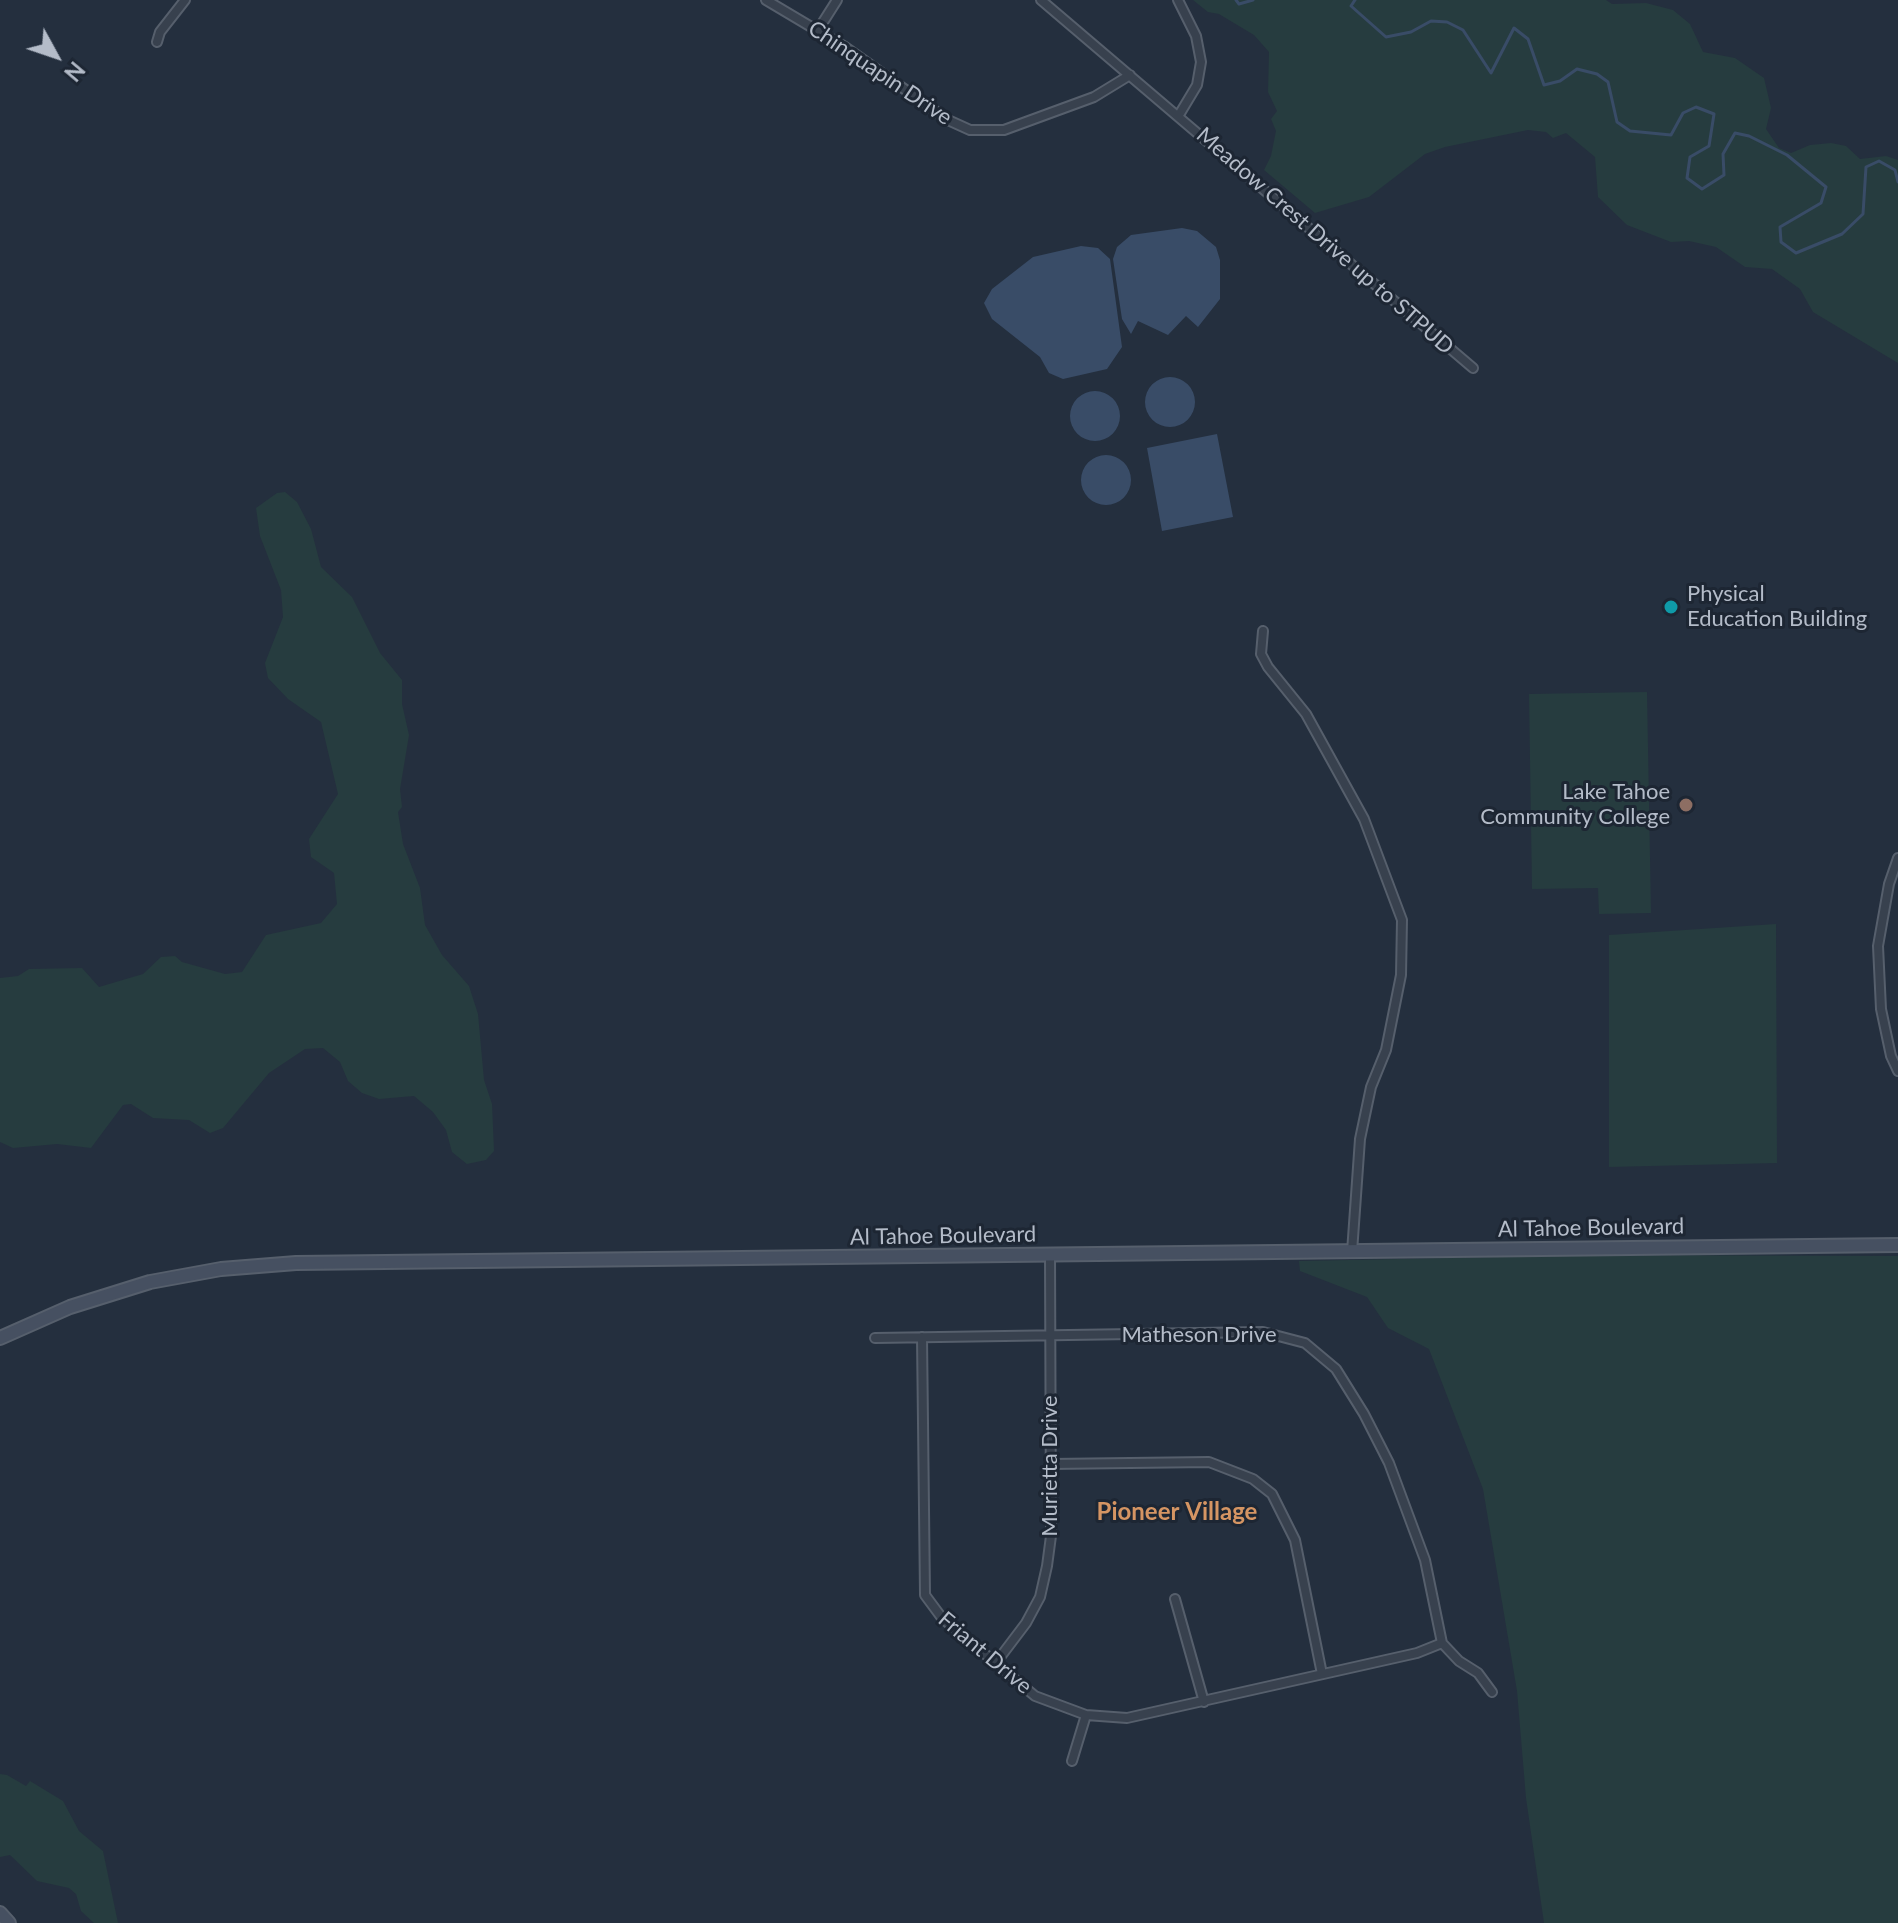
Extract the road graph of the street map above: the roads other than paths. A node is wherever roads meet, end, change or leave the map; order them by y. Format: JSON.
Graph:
{"nodes":[{"id":1,"x":185,"y":0,"type":"edge"},
{"id":2,"x":766,"y":0,"type":"edge"},
{"id":3,"x":837,"y":0,"type":"edge"},
{"id":4,"x":1041,"y":0,"type":"edge"},
{"id":5,"x":1178,"y":0,"type":"edge"},
{"id":6,"x":818,"y":30,"type":"junction"},
{"id":7,"x":157,"y":42,"type":"dead end"},
{"id":8,"x":1130,"y":75,"type":"junction"},
{"id":9,"x":1179,"y":115,"type":"junction"},
{"id":10,"x":1473,"y":368,"type":"dead end"},
{"id":11,"x":1263,"y":631,"type":"dead end"},
{"id":12,"x":1898,"y":858,"type":"edge"},
{"id":13,"x":1898,"y":1071,"type":"edge"},
{"id":14,"x":1898,"y":1245,"type":"edge"},
{"id":15,"x":1352,"y":1252,"type":"junction"},
{"id":16,"x":1050,"y":1254,"type":"junction"},
{"id":17,"x":1051,"y":1335,"type":"junction"},
{"id":18,"x":922,"y":1337,"type":"junction"},
{"id":19,"x":0,"y":1338,"type":"edge"},
{"id":20,"x":875,"y":1338,"type":"dead end"},
{"id":21,"x":1051,"y":1464,"type":"junction"},
{"id":22,"x":1175,"y":1599,"type":"dead end"},
{"id":23,"x":1442,"y":1643,"type":"junction"},
{"id":24,"x":995,"y":1664,"type":"junction"},
{"id":25,"x":1322,"y":1674,"type":"junction"},
{"id":26,"x":1492,"y":1692,"type":"dead end"},
{"id":27,"x":1204,"y":1702,"type":"junction"},
{"id":28,"x":1086,"y":1715,"type":"junction"},
{"id":29,"x":1072,"y":1761,"type":"dead end"},
{"id":30,"x":0,"y":1913,"type":"edge"},
{"id":31,"x":9,"y":1923,"type":"edge"}],
"edges":[{"from":1,"to":7,"type":"street"},
{"from":2,"to":6,"type":"street","name":"Chinquapin Drive"},
{"from":3,"to":6,"type":"street"},
{"from":4,"to":8,"type":"street","name":"Meadow Crest Drive up to STPUD"},
{"from":5,"to":9,"type":"street"},
{"from":6,"to":8,"type":"street","name":"Chinquapin Drive"},
{"from":8,"to":9,"type":"street","name":"Meadow Crest Drive up to STPUD"},
{"from":9,"to":10,"type":"street","name":"Meadow Crest Drive up to STPUD"},
{"from":11,"to":15,"type":"street"},
{"from":12,"to":13,"type":"street"},
{"from":14,"to":15,"type":"main road","name":"Al Tahoe Boulevard"},
{"from":15,"to":16,"type":"main road","name":"Al Tahoe Boulevard"},
{"from":16,"to":17,"type":"street","name":"Murietta Drive"},
{"from":16,"to":19,"type":"main road","name":"Al Tahoe Boulevard"},
{"from":17,"to":18,"type":"street","name":"Matheson Drive"},
{"from":17,"to":21,"type":"street","name":"Murietta Drive"},
{"from":17,"to":23,"type":"street","name":"Matheson Drive"},
{"from":18,"to":20,"type":"street","name":"Matheson Drive"},
{"from":18,"to":24,"type":"street","name":"Friant Drive"},
{"from":21,"to":24,"type":"street","name":"Murietta Drive"},
{"from":21,"to":25,"type":"street"},
{"from":22,"to":27,"type":"street"},
{"from":23,"to":25,"type":"street","name":"Friant Drive"},
{"from":23,"to":26,"type":"street"},
{"from":24,"to":28,"type":"street","name":"Friant Drive"},
{"from":25,"to":27,"type":"street","name":"Friant Drive"},
{"from":27,"to":28,"type":"street","name":"Friant Drive"},
{"from":28,"to":29,"type":"street"},
{"from":30,"to":31,"type":"main road"}]}
